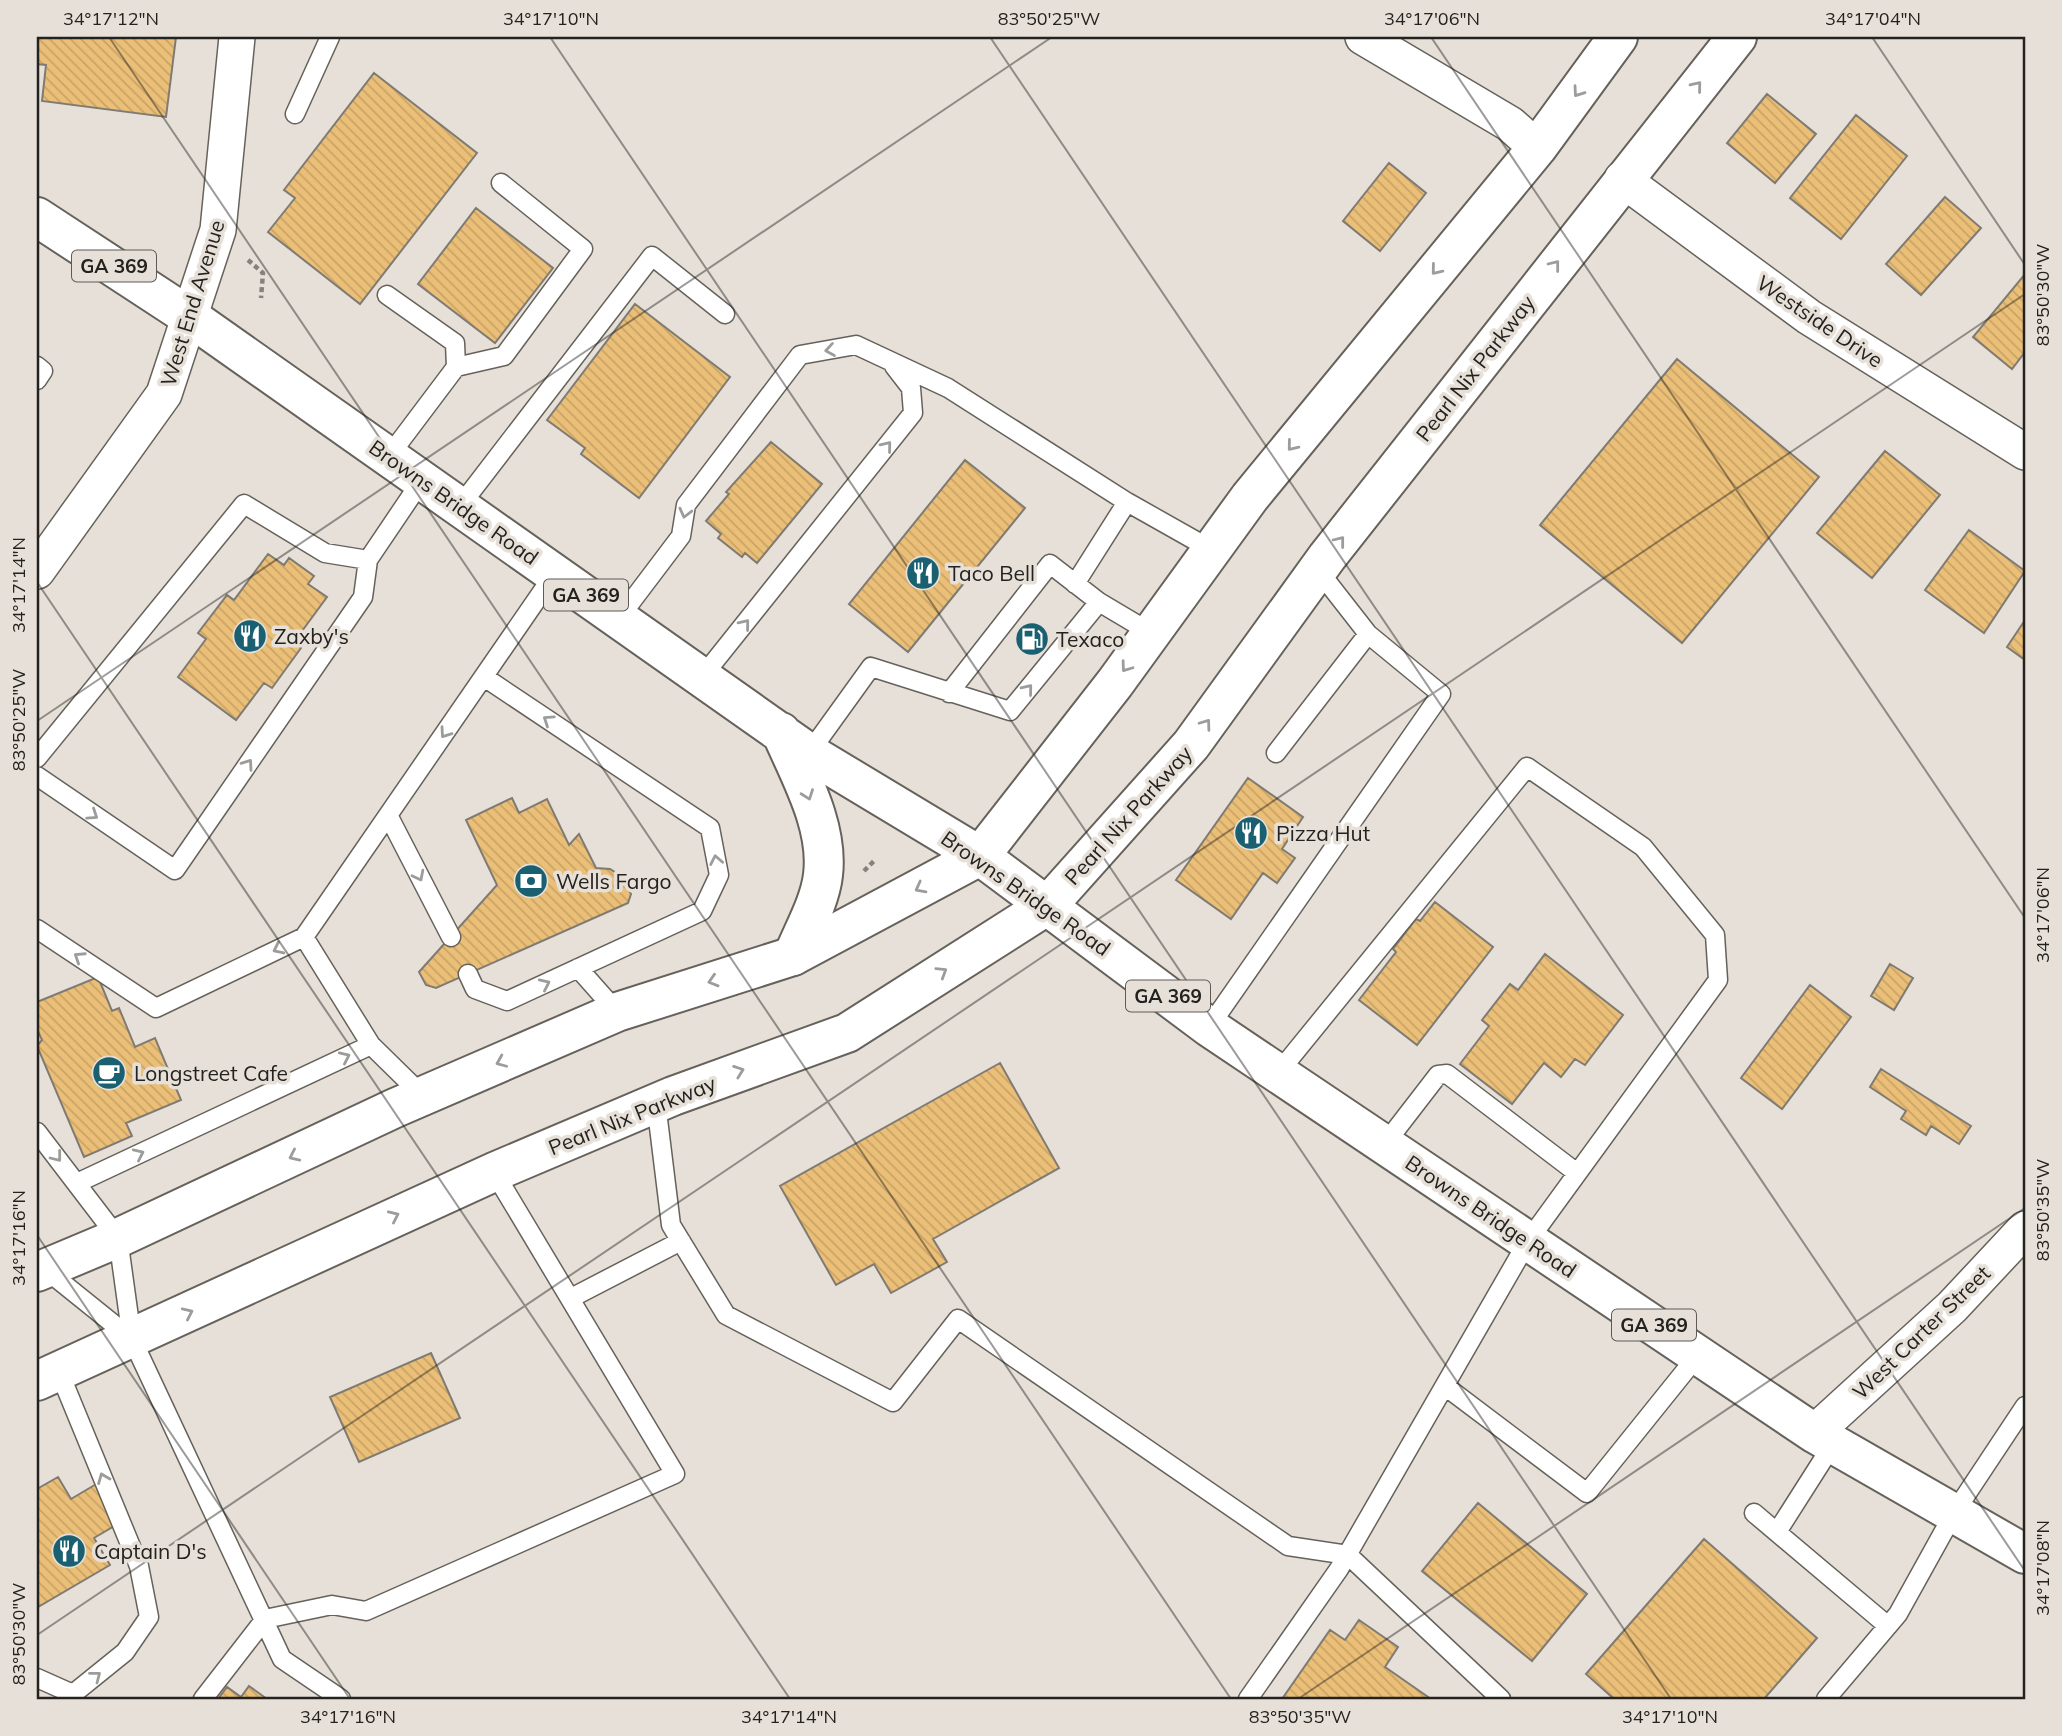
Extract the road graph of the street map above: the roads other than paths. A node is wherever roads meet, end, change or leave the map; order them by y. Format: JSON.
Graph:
{"nodes":[{"id":1,"x":237,"y":37,"type":"edge"},
{"id":2,"x":330,"y":37,"type":"edge"},
{"id":3,"x":1363,"y":37,"type":"edge"},
{"id":4,"x":1618,"y":37,"type":"edge"},
{"id":5,"x":1737,"y":37,"type":"edge"},
{"id":6,"x":295,"y":114,"type":"dead end"},
{"id":7,"x":1538,"y":148,"type":"junction"},
{"id":8,"x":1622,"y":179,"type":"junction"},
{"id":9,"x":502,"y":183,"type":"dead end"},
{"id":10,"x":37,"y":217,"type":"edge"},
{"id":11,"x":387,"y":295,"type":"dead end"},
{"id":12,"x":725,"y":314,"type":"dead end"},
{"id":13,"x":190,"y":317,"type":"junction"},
{"id":14,"x":890,"y":362,"type":"junction"},
{"id":15,"x":37,"y":366,"type":"edge"},
{"id":16,"x":456,"y":367,"type":"junction"},
{"id":17,"x":37,"y":380,"type":"edge"},
{"id":18,"x":2018,"y":437,"type":"edge"},
{"id":19,"x":389,"y":456,"type":"junction"},
{"id":20,"x":422,"y":480,"type":"junction"},
{"id":21,"x":1127,"y":502,"type":"junction"},
{"id":22,"x":460,"y":506,"type":"junction"},
{"id":23,"x":1212,"y":550,"type":"junction"},
{"id":24,"x":42,"y":555,"type":"edge"},
{"id":25,"x":368,"y":560,"type":"junction"},
{"id":26,"x":1318,"y":570,"type":"junction"},
{"id":27,"x":555,"y":573,"type":"junction"},
{"id":28,"x":1075,"y":584,"type":"junction"},
{"id":29,"x":1099,"y":602,"type":"junction"},
{"id":30,"x":619,"y":618,"type":"junction"},
{"id":31,"x":1368,"y":634,"type":"junction"},
{"id":32,"x":1148,"y":637,"type":"junction"},
{"id":33,"x":484,"y":677,"type":"junction"},
{"id":34,"x":702,"y":677,"type":"junction"},
{"id":35,"x":949,"y":693,"type":"junction"},
{"id":36,"x":795,"y":743,"type":"junction"},
{"id":37,"x":1276,"y":753,"type":"dead end"},
{"id":38,"x":37,"y":758,"type":"edge"},
{"id":39,"x":37,"y":776,"type":"edge"},
{"id":40,"x":388,"y":815,"type":"junction"},
{"id":41,"x":980,"y":856,"type":"junction"},
{"id":42,"x":1048,"y":905,"type":"junction"},
{"id":43,"x":37,"y":929,"type":"edge"},
{"id":44,"x":304,"y":937,"type":"junction"},
{"id":45,"x":451,"y":937,"type":"dead end"},
{"id":46,"x":793,"y":956,"type":"junction"},
{"id":47,"x":578,"y":968,"type":"junction"},
{"id":48,"x":468,"y":974,"type":"dead end"},
{"id":49,"x":617,"y":1012,"type":"junction"},
{"id":50,"x":1209,"y":1027,"type":"junction"},
{"id":51,"x":371,"y":1045,"type":"junction"},
{"id":52,"x":1278,"y":1073,"type":"junction"},
{"id":53,"x":423,"y":1096,"type":"junction"},
{"id":54,"x":656,"y":1103,"type":"junction"},
{"id":55,"x":37,"y":1132,"type":"edge"},
{"id":56,"x":1384,"y":1145,"type":"junction"},
{"id":57,"x":494,"y":1172,"type":"junction"},
{"id":58,"x":1577,"y":1174,"type":"junction"},
{"id":59,"x":77,"y":1183,"type":"junction"},
{"id":60,"x":2025,"y":1229,"type":"edge"},
{"id":61,"x":118,"y":1238,"type":"junction"},
{"id":62,"x":681,"y":1241,"type":"junction"},
{"id":63,"x":1528,"y":1241,"type":"junction"},
{"id":64,"x":39,"y":1268,"type":"edge"},
{"id":65,"x":571,"y":1298,"type":"junction"},
{"id":66,"x":132,"y":1339,"type":"junction"},
{"id":67,"x":1698,"y":1355,"type":"junction"},
{"id":68,"x":47,"y":1375,"type":"edge"},
{"id":69,"x":1444,"y":1387,"type":"junction"},
{"id":70,"x":2025,"y":1406,"type":"edge"},
{"id":71,"x":1824,"y":1438,"type":"junction"},
{"id":72,"x":1754,"y":1513,"type":"dead end"},
{"id":73,"x":1954,"y":1513,"type":"junction"},
{"id":74,"x":1777,"y":1532,"type":"junction"},
{"id":75,"x":2025,"y":1554,"type":"edge"},
{"id":76,"x":1348,"y":1555,"type":"junction"},
{"id":77,"x":265,"y":1619,"type":"junction"},
{"id":78,"x":1888,"y":1626,"type":"junction"},
{"id":79,"x":37,"y":1679,"type":"edge"},
{"id":80,"x":52,"y":1699,"type":"edge"},
{"id":81,"x":203,"y":1699,"type":"edge"},
{"id":82,"x":341,"y":1699,"type":"edge"},
{"id":83,"x":1248,"y":1699,"type":"edge"},
{"id":84,"x":1501,"y":1699,"type":"edge"},
{"id":85,"x":1826,"y":1699,"type":"edge"}],
"edges":[{"from":1,"to":13,"type":"street","name":"West End Avenue"},
{"from":2,"to":6,"type":"lane"},
{"from":3,"to":7,"type":"street"},
{"from":4,"to":7,"type":"main road","one_way":true},
{"from":8,"to":5,"type":"main road","name":"Pearl Nix Parkway","one_way":true},
{"from":7,"to":23,"type":"main road","one_way":true},
{"from":8,"to":18,"type":"street","name":"Westside Drive"},
{"from":26,"to":8,"type":"main road","name":"Pearl Nix Parkway","one_way":true},
{"from":9,"to":16,"type":"lane"},
{"from":10,"to":13,"type":"main road","name":"Browns Bridge Road","number":"GA 369"},
{"from":11,"to":16,"type":"lane"},
{"from":12,"to":22,"type":"lane"},
{"from":13,"to":19,"type":"main road","name":"Browns Bridge Road","number":"GA 369"},
{"from":13,"to":24,"type":"street","name":"West End Avenue"},
{"from":14,"to":21,"type":"lane"},
{"from":14,"to":30,"type":"lane","one_way":true},
{"from":34,"to":14,"type":"lane","one_way":true},
{"from":15,"to":17,"type":"lane"},
{"from":16,"to":19,"type":"lane"},
{"from":19,"to":20,"type":"main road","name":"Browns Bridge Road","number":"GA 369"},
{"from":20,"to":22,"type":"main road","name":"Browns Bridge Road","number":"GA 369"},
{"from":20,"to":25,"type":"lane"},
{"from":21,"to":23,"type":"lane"},
{"from":21,"to":28,"type":"lane"},
{"from":22,"to":27,"type":"main road","name":"Browns Bridge Road","number":"GA 369"},
{"from":23,"to":32,"type":"main road"},
{"from":25,"to":38,"type":"lane"},
{"from":39,"to":25,"type":"lane","one_way":true},
{"from":26,"to":31,"type":"lane"},
{"from":42,"to":26,"type":"main road","name":"Pearl Nix Parkway","one_way":true},
{"from":27,"to":30,"type":"main road","name":"Browns Bridge Road","number":"GA 369"},
{"from":27,"to":33,"type":"lane"},
{"from":28,"to":29,"type":"lane"},
{"from":28,"to":35,"type":"lane"},
{"from":29,"to":32,"type":"lane"},
{"from":35,"to":29,"type":"lane","one_way":true},
{"from":30,"to":34,"type":"main road","name":"Browns Bridge Road","number":"GA 369"},
{"from":31,"to":37,"type":"lane"},
{"from":31,"to":50,"type":"lane"},
{"from":32,"to":41,"type":"main road","one_way":true},
{"from":33,"to":40,"type":"lane","one_way":true},
{"from":47,"to":33,"type":"lane","one_way":true},
{"from":34,"to":36,"type":"main road","name":"Browns Bridge Road","number":"GA 369"},
{"from":35,"to":36,"type":"lane"},
{"from":36,"to":41,"type":"main road","name":"Browns Bridge Road","number":"GA 369"},
{"from":36,"to":46,"type":"main road","one_way":true},
{"from":40,"to":44,"type":"lane"},
{"from":40,"to":45,"type":"lane","one_way":true},
{"from":41,"to":42,"type":"main road","name":"Browns Bridge Road","number":"GA 369"},
{"from":41,"to":46,"type":"main road","one_way":true},
{"from":42,"to":50,"type":"main road","name":"Browns Bridge Road","number":"GA 369"},
{"from":54,"to":42,"type":"main road","name":"Pearl Nix Parkway","one_way":true},
{"from":44,"to":43,"type":"lane","one_way":true},
{"from":44,"to":51,"type":"lane"},
{"from":46,"to":49,"type":"main road","one_way":true},
{"from":48,"to":47,"type":"lane","one_way":true},
{"from":47,"to":49,"type":"lane"},
{"from":49,"to":53,"type":"main road","one_way":true},
{"from":50,"to":52,"type":"main road","name":"Browns Bridge Road","number":"GA 369"},
{"from":51,"to":53,"type":"lane"},
{"from":59,"to":51,"type":"lane","one_way":true},
{"from":52,"to":56,"type":"main road","name":"Browns Bridge Road","number":"GA 369"},
{"from":52,"to":58,"type":"lane"},
{"from":53,"to":61,"type":"main road","one_way":true},
{"from":54,"to":57,"type":"main road","name":"Pearl Nix Parkway"},
{"from":54,"to":62,"type":"lane"},
{"from":55,"to":59,"type":"lane","one_way":true},
{"from":56,"to":58,"type":"lane"},
{"from":56,"to":63,"type":"main road","name":"Browns Bridge Road","number":"GA 369"},
{"from":57,"to":65,"type":"lane"},
{"from":66,"to":57,"type":"main road","name":"Pearl Nix Parkway","one_way":true},
{"from":58,"to":63,"type":"lane"},
{"from":59,"to":61,"type":"lane"},
{"from":60,"to":71,"type":"street","name":"West Carter Street"},
{"from":61,"to":64,"type":"main road"},
{"from":61,"to":66,"type":"lane"},
{"from":62,"to":65,"type":"lane"},
{"from":62,"to":76,"type":"lane"},
{"from":63,"to":67,"type":"main road","name":"Browns Bridge Road","number":"GA 369"},
{"from":63,"to":69,"type":"lane"},
{"from":64,"to":66,"type":"lane"},
{"from":65,"to":77,"type":"lane"},
{"from":66,"to":68,"type":"main road","name":"Pearl Nix Parkway"},
{"from":66,"to":77,"type":"lane"},
{"from":67,"to":69,"type":"lane"},
{"from":67,"to":71,"type":"main road","name":"Browns Bridge Road","number":"GA 369"},
{"from":79,"to":68,"type":"lane","one_way":true},
{"from":69,"to":76,"type":"lane"},
{"from":70,"to":73,"type":"lane"},
{"from":71,"to":73,"type":"main road","name":"Browns Bridge Road","number":"GA 369"},
{"from":71,"to":74,"type":"lane"},
{"from":72,"to":74,"type":"lane"},
{"from":73,"to":75,"type":"main road","name":"Browns Bridge Road","number":"GA 369"},
{"from":73,"to":78,"type":"lane"},
{"from":74,"to":78,"type":"lane"},
{"from":76,"to":83,"type":"lane"},
{"from":76,"to":84,"type":"lane"},
{"from":77,"to":81,"type":"lane"},
{"from":77,"to":82,"type":"lane"},
{"from":78,"to":85,"type":"lane"},
{"from":79,"to":80,"type":"lane"}]}
